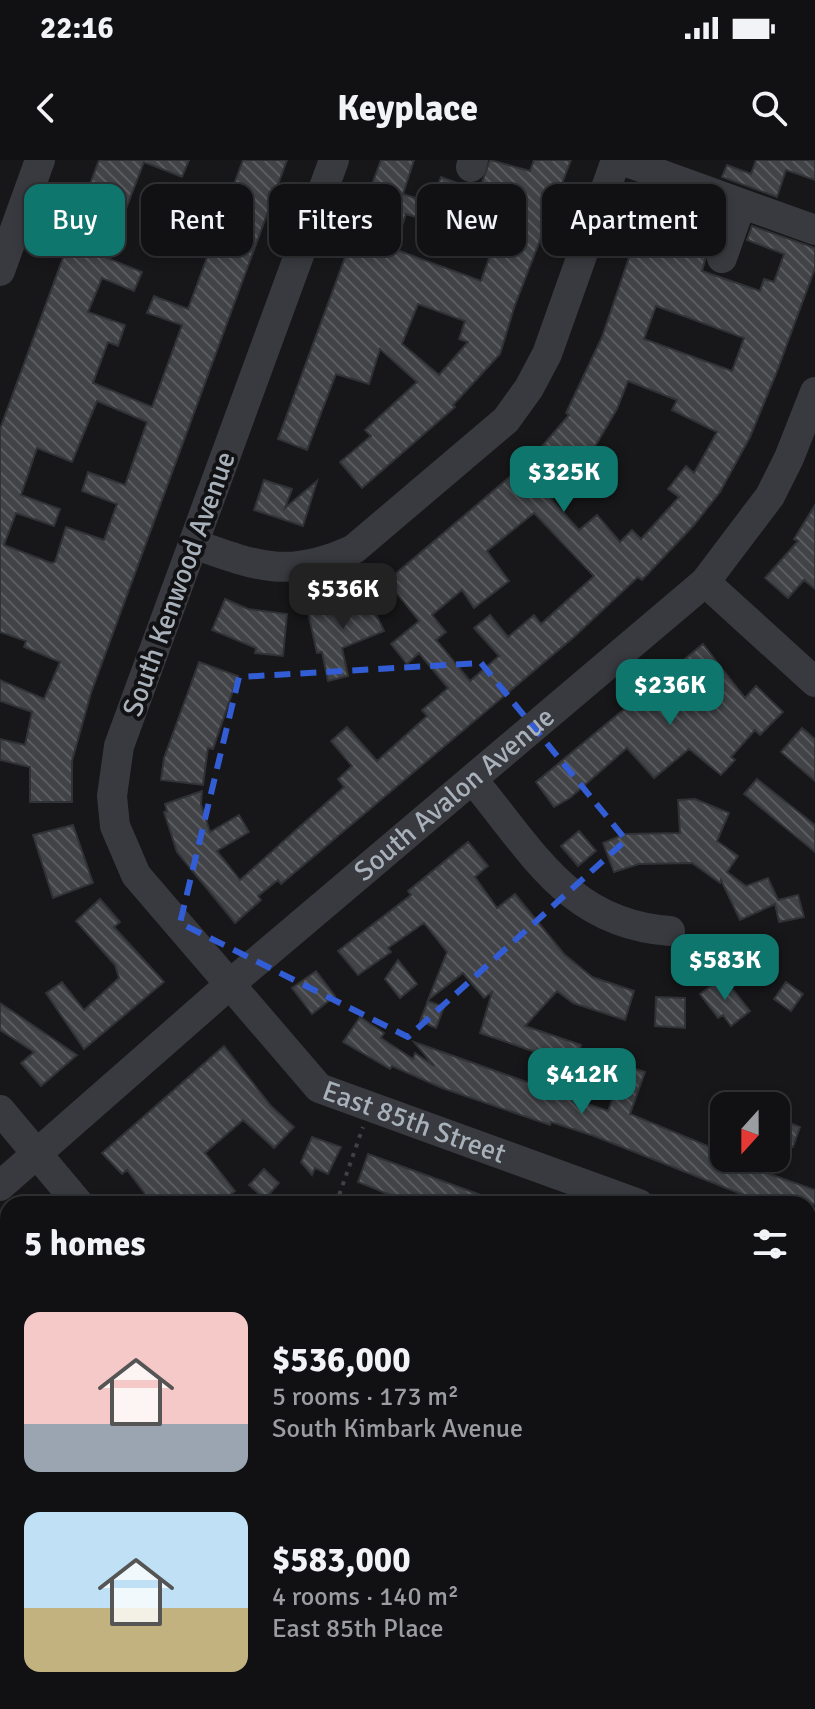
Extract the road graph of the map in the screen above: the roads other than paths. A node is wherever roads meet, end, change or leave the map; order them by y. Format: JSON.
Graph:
{"nodes":[{"id":1,"x":40,"y":160,"type":"edge"},
{"id":2,"x":334,"y":160,"type":"edge"},
{"id":3,"x":619,"y":160,"type":"edge"},
{"id":4,"x":741,"y":204,"type":"junction"},
{"id":5,"x":815,"y":230,"type":"edge"},
{"id":6,"x":722,"y":258,"type":"dead end"},
{"id":7,"x":0,"y":271,"type":"edge"},
{"id":8,"x":815,"y":395,"type":"edge"},
{"id":9,"x":194,"y":544,"type":"junction"},
{"id":10,"x":705,"y":582,"type":"junction"},
{"id":11,"x":815,"y":682,"type":"edge"},
{"id":12,"x":473,"y":780,"type":"junction"},
{"id":13,"x":670,"y":931,"type":"dead end"},
{"id":14,"x":229,"y":985,"type":"junction"},
{"id":15,"x":0,"y":1110,"type":"edge"},
{"id":16,"x":36,"y":1151,"type":"junction"},
{"id":17,"x":0,"y":1186,"type":"edge"},
{"id":18,"x":73,"y":1196,"type":"edge"},
{"id":19,"x":617,"y":1196,"type":"edge"}],
"edges":[{"from":1,"to":7,"type":"street"},
{"from":2,"to":9,"type":"street","name":"South Kenwood Avenue"},
{"from":3,"to":4,"type":"street"},
{"from":3,"to":9,"type":"street"},
{"from":4,"to":5,"type":"street"},
{"from":4,"to":6,"type":"street"},
{"from":8,"to":10,"type":"street","name":"South Avalon Avenue"},
{"from":9,"to":14,"type":"street","name":"South Kenwood Avenue"},
{"from":10,"to":11,"type":"street"},
{"from":10,"to":12,"type":"street","name":"South Avalon Avenue"},
{"from":12,"to":13,"type":"street"},
{"from":12,"to":14,"type":"street","name":"South Avalon Avenue"},
{"from":14,"to":16,"type":"street","name":"South Avalon Avenue"},
{"from":14,"to":19,"type":"street","name":"East 85th Street"},
{"from":15,"to":16,"type":"street"},
{"from":16,"to":17,"type":"street"},
{"from":16,"to":18,"type":"street"}]}
